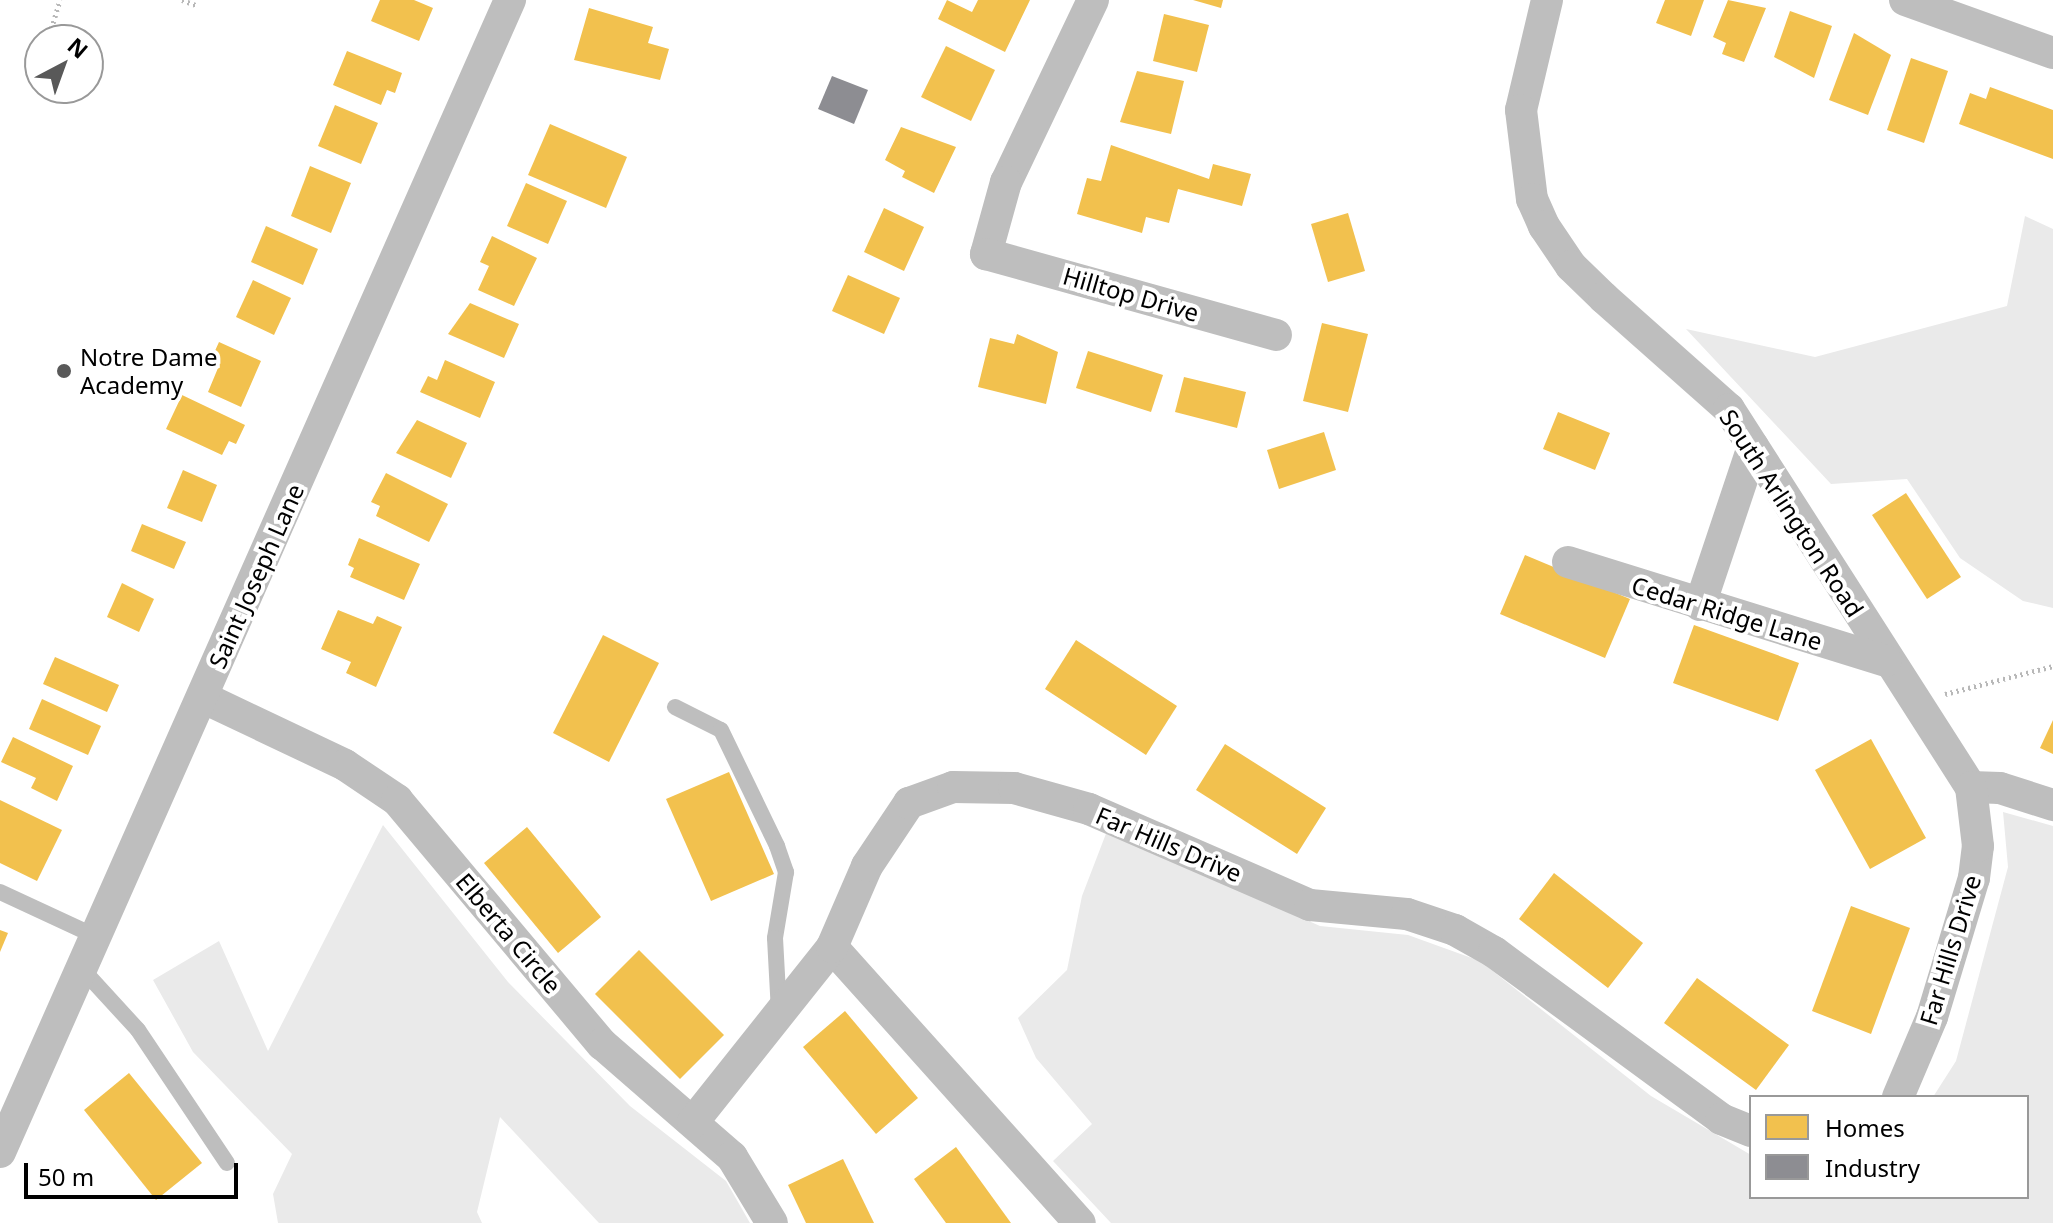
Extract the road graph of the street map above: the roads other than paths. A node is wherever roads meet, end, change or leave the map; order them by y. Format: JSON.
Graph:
{"nodes":[{"id":1,"x":510,"y":0,"type":"edge"},
{"id":2,"x":1093,"y":0,"type":"edge"},
{"id":3,"x":1547,"y":0,"type":"edge"},
{"id":4,"x":1905,"y":0,"type":"edge"},
{"id":5,"x":2053,"y":53,"type":"edge"},
{"id":6,"x":1276,"y":335,"type":"dead end"},
{"id":7,"x":1753,"y":447,"type":"junction"},
{"id":8,"x":1568,"y":562,"type":"dead end"},
{"id":9,"x":1700,"y":605,"type":"junction"},
{"id":10,"x":1886,"y":661,"type":"junction"},
{"id":11,"x":202,"y":697,"type":"junction"},
{"id":12,"x":675,"y":707,"type":"dead end"},
{"id":13,"x":1971,"y":787,"type":"junction"},
{"id":14,"x":2053,"y":805,"type":"edge"},
{"id":15,"x":0,"y":892,"type":"edge"},
{"id":16,"x":97,"y":937,"type":"junction"},
{"id":17,"x":832,"y":947,"type":"junction"},
{"id":18,"x":83,"y":970,"type":"junction"},
{"id":19,"x":779,"y":1013,"type":"junction"},
{"id":20,"x":1899,"y":1095,"type":"edge"},
{"id":21,"x":693,"y":1122,"type":"junction"},
{"id":22,"x":1749,"y":1130,"type":"edge"},
{"id":23,"x":0,"y":1152,"type":"edge"},
{"id":24,"x":227,"y":1163,"type":"dead end"},
{"id":25,"x":772,"y":1223,"type":"edge"},
{"id":26,"x":1080,"y":1223,"type":"edge"}],
"edges":[{"from":1,"to":11,"type":"street","name":"Saint Joseph Lane"},
{"from":2,"to":6,"type":"street","name":"Hilltop Drive"},
{"from":3,"to":7,"type":"street","name":"South Arlington Road"},
{"from":4,"to":5,"type":"street"},
{"from":7,"to":9,"type":"street"},
{"from":7,"to":10,"type":"street","name":"South Arlington Road"},
{"from":8,"to":9,"type":"street","name":"Cedar Ridge Lane"},
{"from":9,"to":10,"type":"street","name":"Cedar Ridge Lane"},
{"from":10,"to":13,"type":"street","name":"South Arlington Road"},
{"from":11,"to":16,"type":"street","name":"Saint Joseph Lane"},
{"from":11,"to":21,"type":"street","name":"Elberta Circle"},
{"from":12,"to":19,"type":"lane"},
{"from":13,"to":14,"type":"street"},
{"from":13,"to":20,"type":"street","name":"Far Hills Drive"},
{"from":15,"to":16,"type":"lane"},
{"from":16,"to":18,"type":"street","name":"Saint Joseph Lane"},
{"from":17,"to":19,"type":"street","name":"Far Hills Drive"},
{"from":17,"to":22,"type":"street","name":"Far Hills Drive"},
{"from":17,"to":26,"type":"street"},
{"from":18,"to":23,"type":"street","name":"Saint Joseph Lane"},
{"from":18,"to":24,"type":"lane"},
{"from":19,"to":21,"type":"street","name":"Far Hills Drive"},
{"from":21,"to":25,"type":"street","name":"Elberta Circle"}]}
